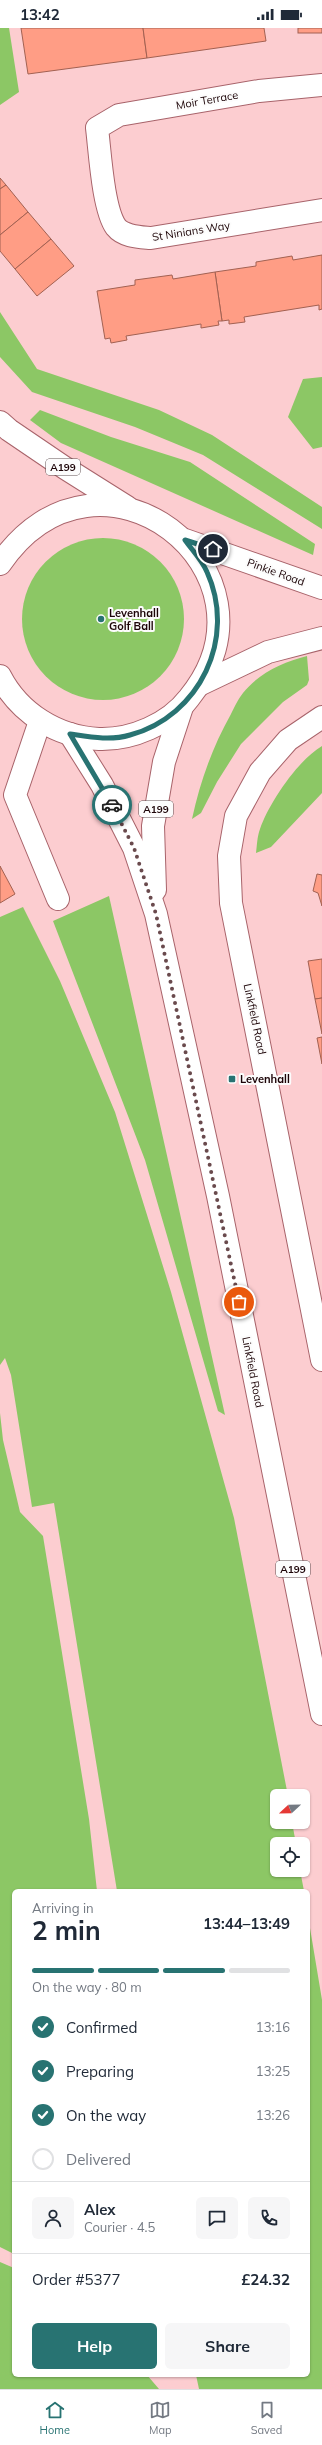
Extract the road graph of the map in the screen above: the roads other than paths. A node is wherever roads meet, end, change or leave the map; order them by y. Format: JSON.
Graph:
{"nodes":[{"id":1,"x":322,"y":85,"type":"edge"},
{"id":2,"x":97,"y":128,"type":"joint"},
{"id":3,"x":322,"y":210,"type":"edge"},
{"id":4,"x":0,"y":422,"type":"edge"},
{"id":5,"x":130,"y":508,"type":"junction"},
{"id":6,"x":185,"y":540,"type":"junction"},
{"id":7,"x":0,"y":563,"type":"edge"},
{"id":8,"x":322,"y":588,"type":"edge"},
{"id":9,"x":322,"y":638,"type":"edge"},
{"id":10,"x":0,"y":676,"type":"edge"},
{"id":11,"x":201,"y":684,"type":"junction"},
{"id":12,"x":0,"y":707,"type":"edge"},
{"id":13,"x":182,"y":707,"type":"junction"},
{"id":14,"x":322,"y":717,"type":"edge"},
{"id":15,"x":36,"y":719,"type":"junction"},
{"id":16,"x":70,"y":734,"type":"junction"},
{"id":17,"x":58,"y":899,"type":"dead end"},
{"id":18,"x":156,"y":914,"type":"junction"},
{"id":19,"x":322,"y":1360,"type":"edge"},
{"id":20,"x":322,"y":1714,"type":"edge"}],
"edges":[{"from":1,"to":2,"type":"main road","name":"Moir Terrace"},
{"from":2,"to":3,"type":"main road","name":"St Ninians Way"},
{"from":4,"to":5,"type":"main road","number":"A199"},
{"from":5,"to":6,"type":"main road","number":"A199"},
{"from":5,"to":7,"type":"main road","number":"A199"},
{"from":6,"to":8,"type":"main road","name":"Pinkie Road"},
{"from":6,"to":11,"type":"main road","number":"A199"},
{"from":9,"to":11,"type":"main road"},
{"from":10,"to":15,"type":"main road","number":"A199"},
{"from":11,"to":13,"type":"main road","number":"A199"},
{"from":12,"to":15,"type":"main road"},
{"from":13,"to":16,"type":"main road","number":"A199"},
{"from":13,"to":18,"type":"main road","name":"Linkfield Road","number":"A199"},
{"from":14,"to":19,"type":"main road","name":"Linkfield Road"},
{"from":15,"to":16,"type":"main road","number":"A199"},
{"from":15,"to":17,"type":"main road"},
{"from":16,"to":18,"type":"main road","name":"Linkfield Road","number":"A199"},
{"from":18,"to":20,"type":"main road","name":"Linkfield Road","number":"A199"}]}
